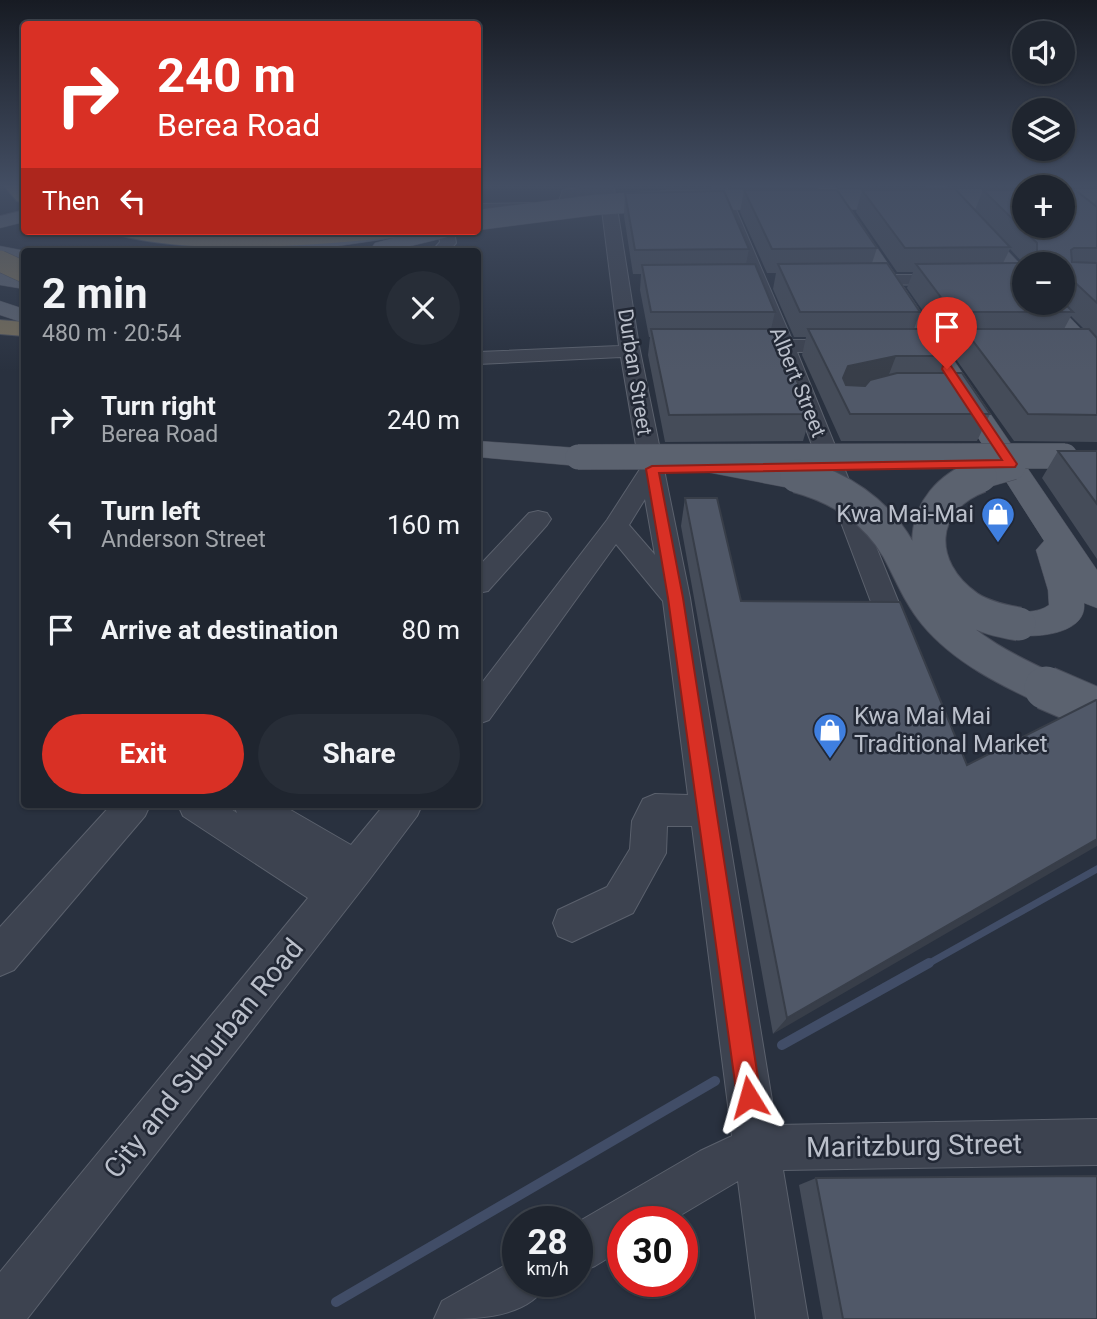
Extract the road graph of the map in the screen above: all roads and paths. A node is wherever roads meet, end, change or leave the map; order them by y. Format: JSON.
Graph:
{"nodes":[{"id":1,"x":620,"y":248,"type":"edge"},
{"id":2,"x":739,"y":248,"type":"edge"},
{"id":3,"x":867,"y":248,"type":"edge"},
{"id":4,"x":993,"y":248,"type":"edge"},
{"id":5,"x":0,"y":252,"type":"edge"},
{"id":6,"x":21,"y":256,"type":"edge"},
{"id":7,"x":0,"y":262,"type":"edge"},
{"id":8,"x":21,"y":264,"type":"edge"},
{"id":9,"x":1012,"y":268,"type":"edge"},
{"id":10,"x":21,"y":271,"type":"edge"},
{"id":11,"x":0,"y":279,"type":"edge"},
{"id":12,"x":996,"y":279,"type":"edge"},
{"id":13,"x":749,"y":280,"type":"junction"},
{"id":14,"x":782,"y":280,"type":"edge"},
{"id":15,"x":849,"y":280,"type":"edge"},
{"id":16,"x":889,"y":280,"type":"junction"},
{"id":17,"x":969,"y":280,"type":"edge"},
{"id":18,"x":1012,"y":280,"type":"edge"},
{"id":19,"x":21,"y":282,"type":"edge"},
{"id":20,"x":0,"y":308,"type":"edge"},
{"id":21,"x":21,"y":315,"type":"edge"},
{"id":22,"x":1056,"y":315,"type":"edge"},
{"id":23,"x":0,"y":327,"type":"edge"},
{"id":24,"x":21,"y":329,"type":"edge"},
{"id":25,"x":655,"y":346,"type":"edge"},
{"id":26,"x":720,"y":346,"type":"edge"},
{"id":27,"x":785,"y":346,"type":"junction"},
{"id":28,"x":865,"y":346,"type":"edge"},
{"id":29,"x":892,"y":346,"type":"edge"},
{"id":30,"x":932,"y":346,"type":"junction"},
{"id":31,"x":1015,"y":346,"type":"edge"},
{"id":32,"x":1056,"y":346,"type":"edge"},
{"id":33,"x":629,"y":349,"type":"junction"},
{"id":34,"x":1092,"y":351,"type":"edge"},
{"id":35,"x":481,"y":358,"type":"edge"},
{"id":36,"x":522,"y":358,"type":"junction"},
{"id":37,"x":481,"y":377,"type":"edge"},
{"id":38,"x":481,"y":449,"type":"edge"},
{"id":39,"x":578,"y":457,"type":"joint"},
{"id":40,"x":1079,"y":458,"type":"junction"},
{"id":41,"x":705,"y":459,"type":"junction"},
{"id":42,"x":1010,"y":464,"type":"junction"},
{"id":43,"x":831,"y":465,"type":"junction"},
{"id":44,"x":652,"y":469,"type":"junction"},
{"id":45,"x":1041,"y":512,"type":"junction"},
{"id":46,"x":538,"y":519,"type":"dead end"},
{"id":47,"x":616,"y":526,"type":"junction"},
{"id":48,"x":481,"y":579,"type":"edge"},
{"id":49,"x":1095,"y":590,"type":"edge"},
{"id":50,"x":676,"y":598,"type":"junction"},
{"id":51,"x":891,"y":618,"type":"edge"},
{"id":52,"x":481,"y":707,"type":"edge"},
{"id":53,"x":1097,"y":710,"type":"edge"},
{"id":54,"x":130,"y":808,"type":"edge"},
{"id":55,"x":201,"y":808,"type":"edge"},
{"id":56,"x":255,"y":808,"type":"edge"},
{"id":57,"x":403,"y":808,"type":"edge"},
{"id":58,"x":707,"y":811,"type":"junction"},
{"id":59,"x":345,"y":881,"type":"junction"},
{"id":60,"x":572,"y":923,"type":"dead end"},
{"id":61,"x":0,"y":956,"type":"edge"},
{"id":62,"x":1097,"y":1142,"type":"edge"},
{"id":63,"x":757,"y":1149,"type":"junction"},
{"id":64,"x":650,"y":1206,"type":"edge"},
{"id":65,"x":502,"y":1294,"type":"edge"},
{"id":66,"x":0,"y":1312,"type":"edge"},
{"id":67,"x":460,"y":1319,"type":"edge"},
{"id":68,"x":782,"y":1319,"type":"edge"}],
"edges":[{"from":1,"to":33,"type":"street","name":"Durban Street"},
{"from":2,"to":13,"type":"street","name":"Albert Street"},
{"from":3,"to":16,"type":"main road"},
{"from":4,"to":9,"type":"main road"},
{"from":5,"to":6,"type":"main road"},
{"from":7,"to":8,"type":"main road"},
{"from":7,"to":10,"type":"highway","bridge":true},
{"from":11,"to":19,"type":"main road"},
{"from":12,"to":18,"type":"street"},
{"from":13,"to":14,"type":"street"},
{"from":13,"to":27,"type":"street","name":"Albert Street"},
{"from":15,"to":16,"type":"street"},
{"from":16,"to":17,"type":"street"},
{"from":16,"to":30,"type":"main road"},
{"from":20,"to":21,"type":"main road"},
{"from":22,"to":34,"type":"main road"},
{"from":23,"to":24,"type":"highway"},
{"from":25,"to":33,"type":"street"},
{"from":26,"to":27,"type":"street"},
{"from":27,"to":28,"type":"street"},
{"from":27,"to":43,"type":"street","name":"Albert Street"},
{"from":29,"to":30,"type":"street"},
{"from":30,"to":31,"type":"street"},
{"from":30,"to":42,"type":"main road"},
{"from":32,"to":34,"type":"street"},
{"from":33,"to":36,"type":"street"},
{"from":33,"to":44,"type":"street","name":"Durban Street"},
{"from":35,"to":36,"type":"street"},
{"from":36,"to":37,"type":"street"},
{"from":38,"to":39,"type":"main road"},
{"from":39,"to":41,"type":"main road","bridge":true},
{"from":40,"to":41,"type":"main road","bridge":true},
{"from":40,"to":42,"type":"street"},
{"from":40,"to":45,"type":"main road","bridge":true},
{"from":41,"to":53,"type":"main road","bridge":true},
{"from":42,"to":43,"type":"street"},
{"from":42,"to":45,"type":"main road"},
{"from":43,"to":44,"type":"street"},
{"from":43,"to":51,"type":"street","name":"Albert Street"},
{"from":44,"to":47,"type":"street"},
{"from":44,"to":50,"type":"street","name":"Durban Street"},
{"from":45,"to":49,"type":"main road"},
{"from":46,"to":48,"type":"street"},
{"from":47,"to":50,"type":"street"},
{"from":47,"to":52,"type":"street"},
{"from":50,"to":58,"type":"street","name":"Durban Street"},
{"from":54,"to":61,"type":"street"},
{"from":55,"to":59,"type":"street"},
{"from":56,"to":59,"type":"street"},
{"from":57,"to":59,"type":"street","name":"City and Suburban Road"},
{"from":58,"to":60,"type":"street"},
{"from":58,"to":63,"type":"street","name":"Durban Street"},
{"from":59,"to":66,"type":"street","name":"City and Suburban Road"},
{"from":62,"to":63,"type":"street","name":"Maritzburg Street"},
{"from":63,"to":64,"type":"street","name":"Maritzburg Street"},
{"from":63,"to":68,"type":"street","name":"Durban Street"},
{"from":65,"to":67,"type":"street"}]}
